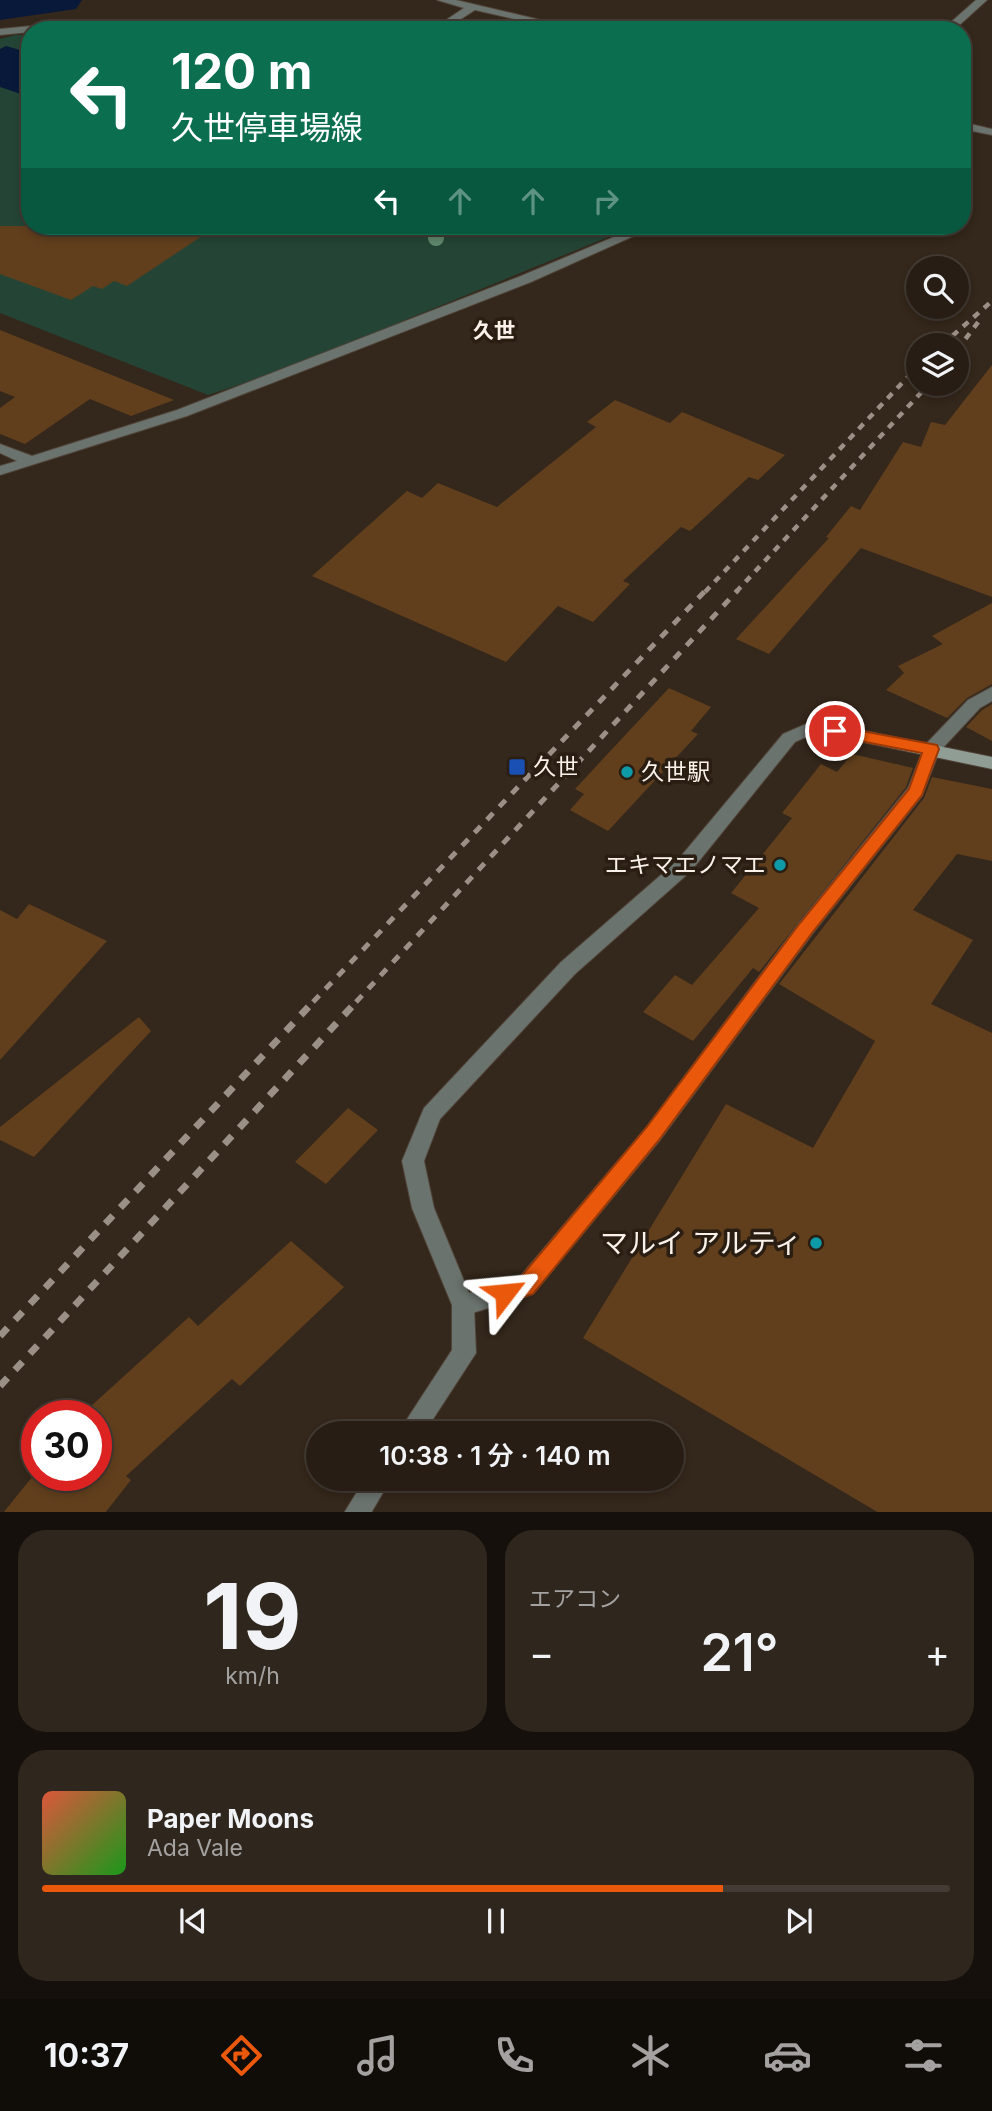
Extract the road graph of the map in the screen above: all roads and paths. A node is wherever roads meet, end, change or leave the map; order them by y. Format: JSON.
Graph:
{"nodes":[{"id":1,"x":442,"y":0,"type":"edge"},
{"id":2,"x":982,"y":0,"type":"edge"},
{"id":3,"x":471,"y":8,"type":"junction"},
{"id":4,"x":450,"y":21,"type":"edge"},
{"id":5,"x":534,"y":21,"type":"edge"},
{"id":6,"x":958,"y":21,"type":"edge"},
{"id":7,"x":21,"y":30,"type":"edge"},
{"id":8,"x":0,"y":32,"type":"edge"},
{"id":9,"x":971,"y":127,"type":"edge"},
{"id":10,"x":992,"y":132,"type":"edge"},
{"id":11,"x":626,"y":235,"type":"edge"},
{"id":12,"x":0,"y":448,"type":"edge"},
{"id":13,"x":33,"y":462,"type":"junction"},
{"id":14,"x":0,"y":471,"type":"edge"},
{"id":15,"x":992,"y":693,"type":"edge"},
{"id":16,"x":835,"y":731,"type":"joint"},
{"id":17,"x":931,"y":749,"type":"junction"},
{"id":18,"x":992,"y":762,"type":"edge"},
{"id":19,"x":463,"y":1305,"type":"junction"},
{"id":20,"x":418,"y":1421,"type":"edge"},
{"id":21,"x":371,"y":1491,"type":"edge"},
{"id":22,"x":357,"y":1512,"type":"edge"}],
"edges":[{"from":1,"to":3,"type":"street"},
{"from":2,"to":6,"type":"street"},
{"from":3,"to":4,"type":"street"},
{"from":3,"to":5,"type":"street"},
{"from":7,"to":8,"type":"street"},
{"from":9,"to":10,"type":"street"},
{"from":11,"to":13,"type":"street"},
{"from":12,"to":13,"type":"street"},
{"from":13,"to":14,"type":"street"},
{"from":15,"to":17,"type":"street"},
{"from":16,"to":17,"type":"main road"},
{"from":16,"to":19,"type":"street"},
{"from":17,"to":18,"type":"main road"},
{"from":17,"to":19,"type":"street"},
{"from":19,"to":20,"type":"street"},
{"from":21,"to":22,"type":"street"}]}
